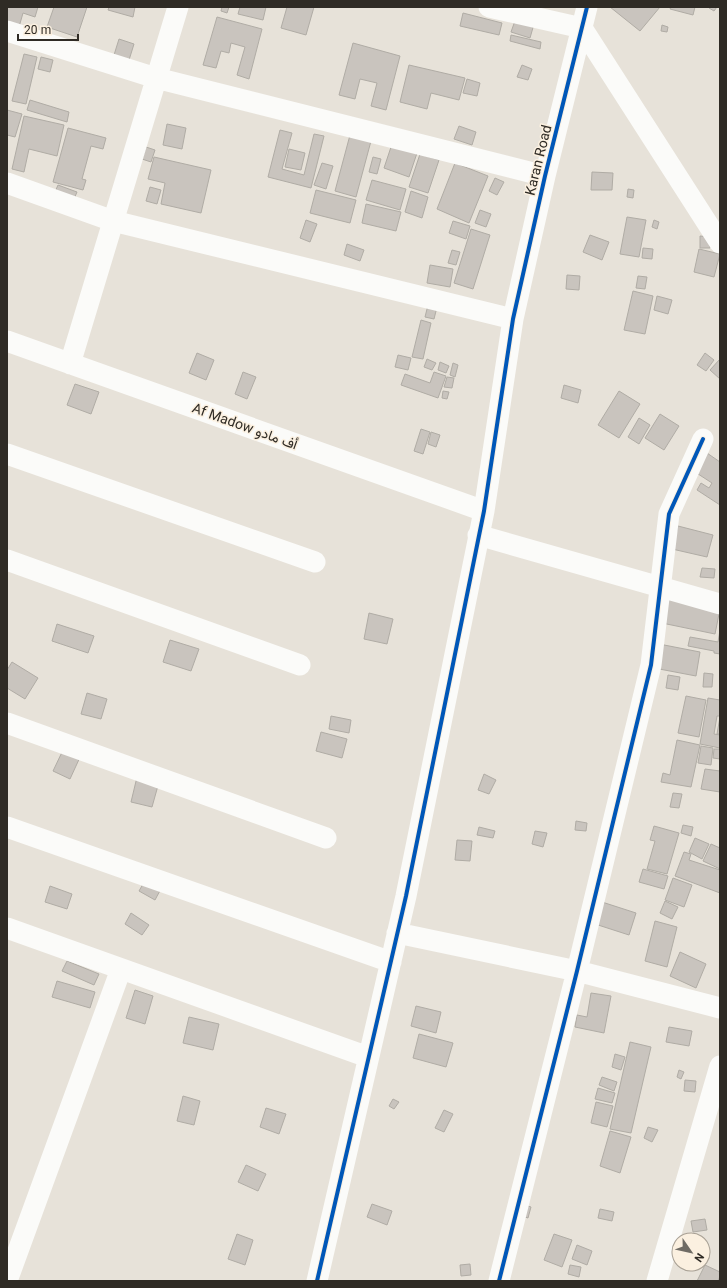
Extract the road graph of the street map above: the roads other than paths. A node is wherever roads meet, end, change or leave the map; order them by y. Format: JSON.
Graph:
{"nodes":[{"id":1,"x":178,"y":7,"type":"edge"},
{"id":2,"x":489,"y":7,"type":"edge"},
{"id":3,"x":587,"y":7,"type":"edge"},
{"id":4,"x":582,"y":28,"type":"junction"},
{"id":5,"x":7,"y":31,"type":"edge"},
{"id":6,"x":156,"y":78,"type":"junction"},
{"id":7,"x":545,"y":176,"type":"junction"},
{"id":8,"x":7,"y":183,"type":"edge"},
{"id":9,"x":113,"y":221,"type":"junction"},
{"id":10,"x":720,"y":243,"type":"edge"},
{"id":11,"x":512,"y":319,"type":"junction"},
{"id":12,"x":7,"y":341,"type":"edge"},
{"id":13,"x":70,"y":364,"type":"junction"},
{"id":14,"x":702,"y":439,"type":"dead end"},
{"id":15,"x":7,"y":454,"type":"edge"},
{"id":16,"x":484,"y":511,"type":"junction"},
{"id":17,"x":478,"y":535,"type":"junction"},
{"id":18,"x":7,"y":560,"type":"edge"},
{"id":19,"x":315,"y":562,"type":"dead end"},
{"id":20,"x":660,"y":587,"type":"junction"},
{"id":21,"x":720,"y":604,"type":"edge"},
{"id":22,"x":300,"y":665,"type":"dead end"},
{"id":23,"x":7,"y":723,"type":"edge"},
{"id":24,"x":7,"y":827,"type":"edge"},
{"id":25,"x":326,"y":838,"type":"dead end"},
{"id":26,"x":7,"y":928,"type":"edge"},
{"id":27,"x":397,"y":933,"type":"junction"},
{"id":28,"x":391,"y":962,"type":"junction"},
{"id":29,"x":121,"y":969,"type":"junction"},
{"id":30,"x":577,"y":971,"type":"junction"},
{"id":31,"x":720,"y":1008,"type":"edge"},
{"id":32,"x":368,"y":1057,"type":"junction"},
{"id":33,"x":720,"y":1066,"type":"edge"},
{"id":34,"x":7,"y":1281,"type":"edge"},
{"id":35,"x":317,"y":1281,"type":"edge"},
{"id":36,"x":499,"y":1281,"type":"edge"},
{"id":37,"x":657,"y":1281,"type":"edge"}],
"edges":[{"from":1,"to":6,"type":"street"},
{"from":2,"to":4,"type":"street"},
{"from":3,"to":4,"type":"street","name":"Karan Road"},
{"from":4,"to":7,"type":"street","name":"Karan Road"},
{"from":4,"to":10,"type":"street"},
{"from":5,"to":6,"type":"street"},
{"from":6,"to":7,"type":"street"},
{"from":6,"to":9,"type":"street"},
{"from":7,"to":11,"type":"street","name":"Karan Road"},
{"from":8,"to":9,"type":"street"},
{"from":9,"to":11,"type":"street"},
{"from":9,"to":13,"type":"street"},
{"from":11,"to":16,"type":"street","name":"Karan Road"},
{"from":12,"to":13,"type":"street","name":"Af Madow أف مادو"},
{"from":13,"to":16,"type":"street","name":"Af Madow أف مادو"},
{"from":14,"to":20,"type":"street"},
{"from":15,"to":19,"type":"street"},
{"from":16,"to":17,"type":"street","name":"Karan Road"},
{"from":17,"to":20,"type":"street"},
{"from":17,"to":27,"type":"street","name":"Karan Road"},
{"from":18,"to":22,"type":"street"},
{"from":20,"to":21,"type":"street"},
{"from":20,"to":30,"type":"street"},
{"from":23,"to":25,"type":"street"},
{"from":24,"to":28,"type":"street"},
{"from":26,"to":29,"type":"street"},
{"from":27,"to":28,"type":"street","name":"Karan Road"},
{"from":27,"to":30,"type":"street"},
{"from":28,"to":32,"type":"street","name":"Karan Road"},
{"from":29,"to":32,"type":"street"},
{"from":29,"to":34,"type":"street"},
{"from":30,"to":31,"type":"street"},
{"from":30,"to":36,"type":"street"},
{"from":32,"to":35,"type":"street","name":"Karan Road"},
{"from":33,"to":37,"type":"street"}]}
